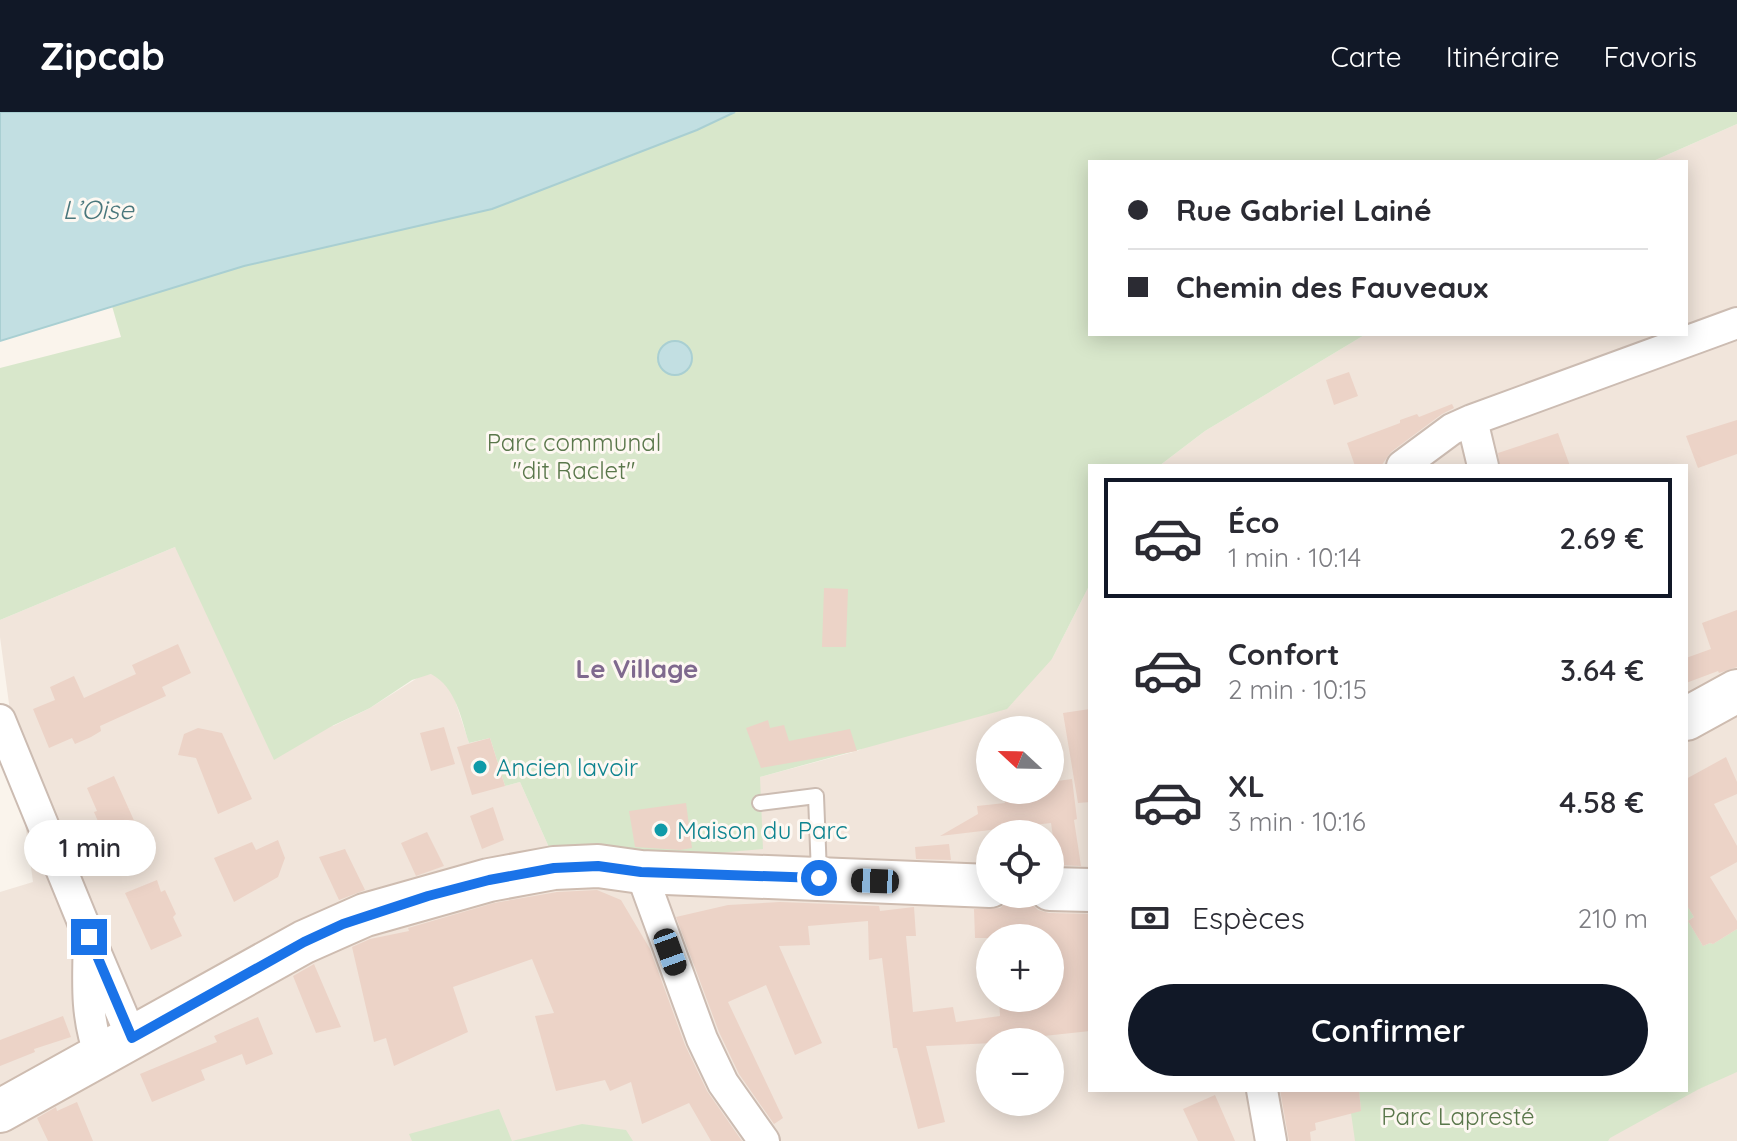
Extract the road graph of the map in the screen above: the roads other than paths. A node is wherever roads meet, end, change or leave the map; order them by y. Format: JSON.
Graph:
{"nodes":[{"id":1,"x":1737,"y":323,"type":"edge"},
{"id":2,"x":1472,"y":420,"type":"junction"},
{"id":3,"x":1405,"y":464,"type":"edge"},
{"id":4,"x":1483,"y":464,"type":"edge"},
{"id":5,"x":1737,"y":691,"type":"edge"},
{"id":6,"x":1688,"y":718,"type":"edge"},
{"id":7,"x":0,"y":720,"type":"edge"},
{"id":8,"x":760,"y":803,"type":"dead end"},
{"id":9,"x":641,"y":872,"type":"junction"},
{"id":10,"x":819,"y":878,"type":"junction"},
{"id":11,"x":976,"y":885,"type":"edge"},
{"id":12,"x":1064,"y":889,"type":"edge"},
{"id":13,"x":1088,"y":890,"type":"edge"},
{"id":14,"x":116,"y":1047,"type":"junction"},
{"id":15,"x":1262,"y":1092,"type":"edge"},
{"id":16,"x":0,"y":1111,"type":"edge"},
{"id":17,"x":764,"y":1141,"type":"edge"},
{"id":18,"x":1271,"y":1141,"type":"edge"}],
"edges":[{"from":1,"to":2,"type":"street"},
{"from":2,"to":3,"type":"street"},
{"from":2,"to":4,"type":"street"},
{"from":5,"to":6,"type":"street"},
{"from":7,"to":14,"type":"street"},
{"from":8,"to":10,"type":"lane"},
{"from":9,"to":10,"type":"street"},
{"from":9,"to":14,"type":"street"},
{"from":9,"to":17,"type":"street"},
{"from":10,"to":11,"type":"street"},
{"from":12,"to":13,"type":"street"},
{"from":14,"to":16,"type":"street"},
{"from":15,"to":18,"type":"street"}]}
